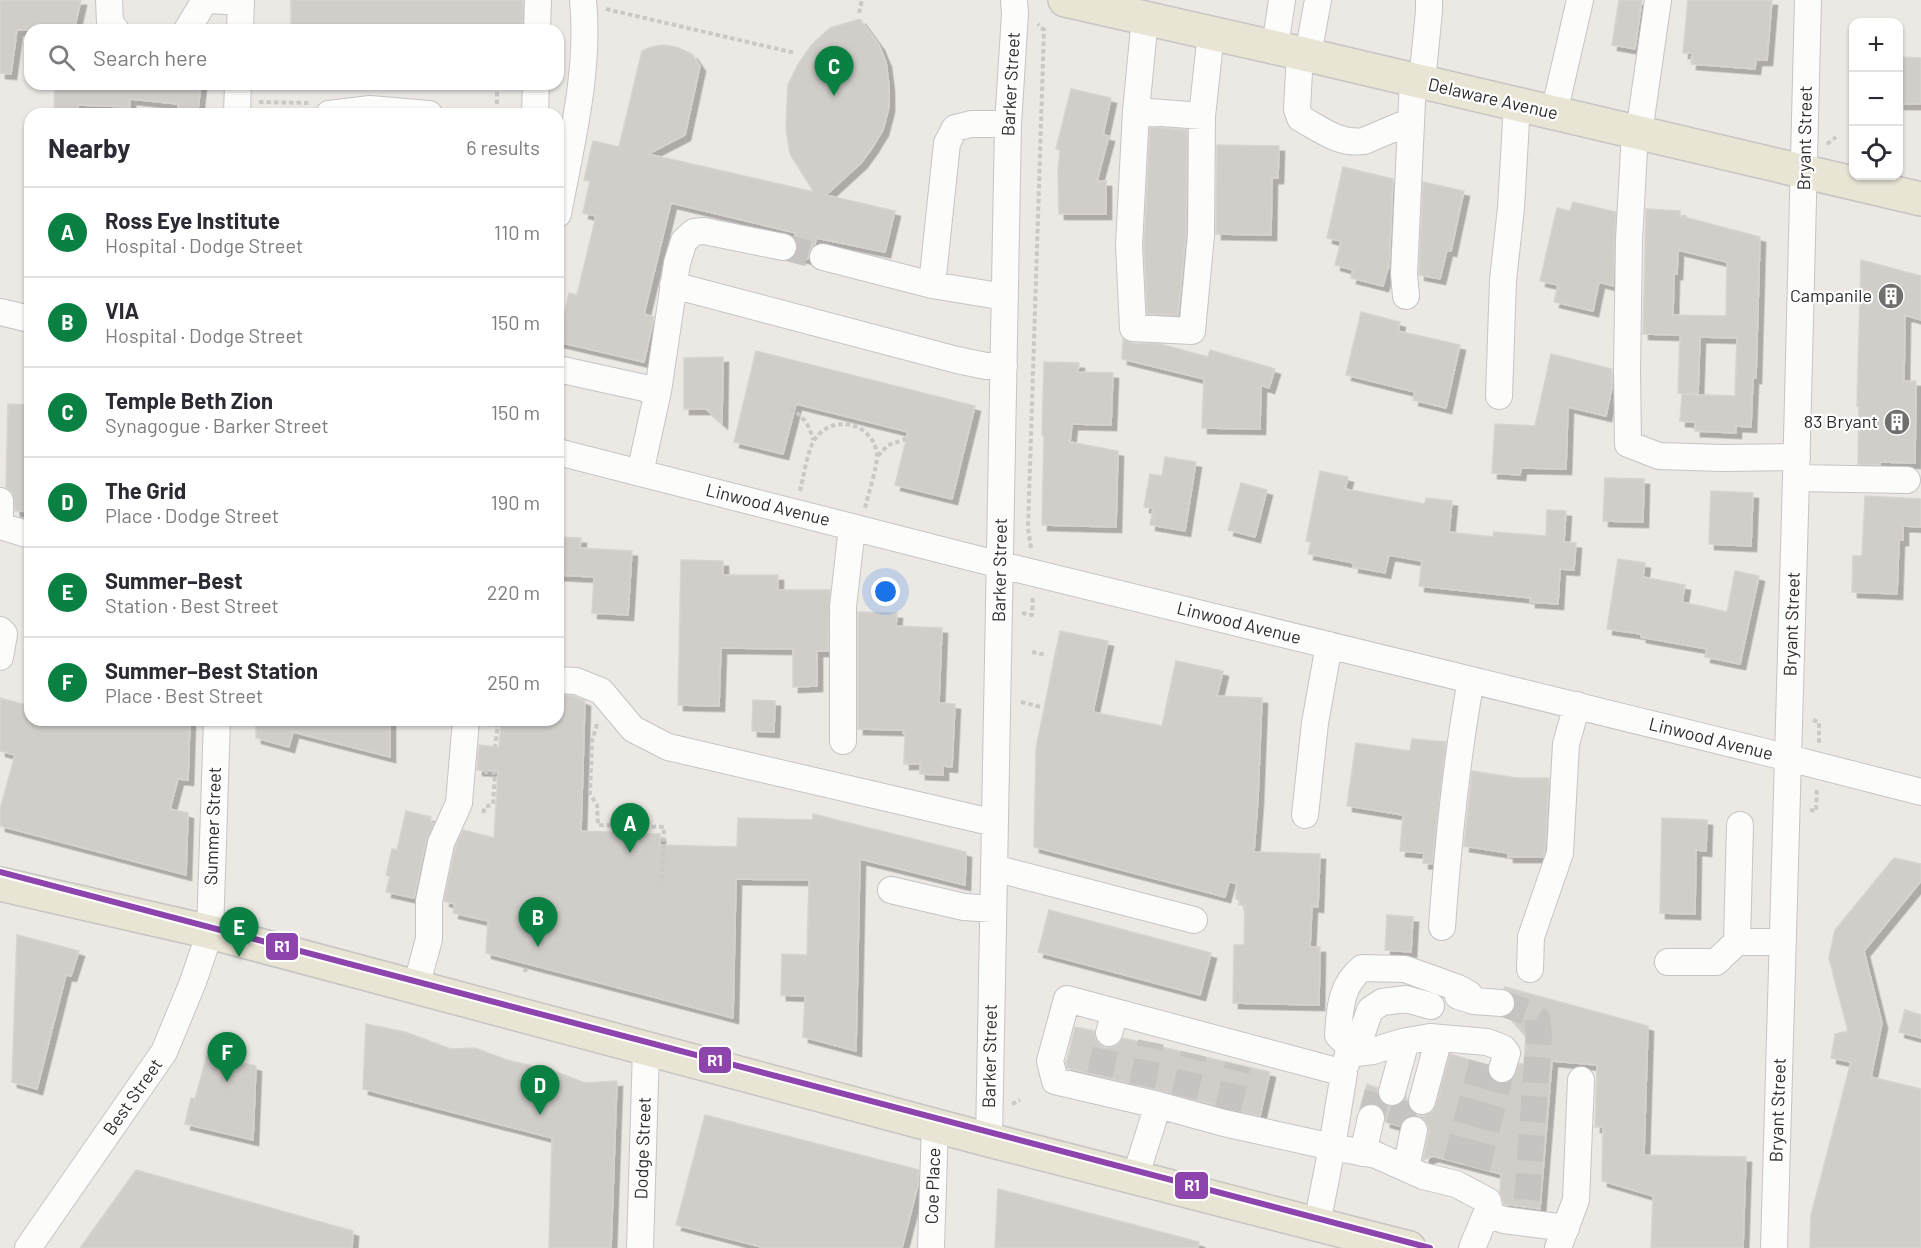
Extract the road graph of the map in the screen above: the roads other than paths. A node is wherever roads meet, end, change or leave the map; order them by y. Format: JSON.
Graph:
{"nodes":[{"id":1,"x":109,"y":0,"type":"edge"},
{"id":2,"x":205,"y":0,"type":"edge"},
{"id":3,"x":210,"y":0,"type":"edge"},
{"id":4,"x":538,"y":0,"type":"edge"},
{"id":5,"x":583,"y":0,"type":"edge"},
{"id":6,"x":1014,"y":0,"type":"edge"},
{"id":7,"x":1065,"y":0,"type":"edge"},
{"id":8,"x":1282,"y":0,"type":"edge"},
{"id":9,"x":1318,"y":0,"type":"edge"},
{"id":10,"x":1429,"y":0,"type":"edge"},
{"id":11,"x":1580,"y":0,"type":"edge"},
{"id":12,"x":1658,"y":0,"type":"edge"},
{"id":13,"x":1808,"y":0,"type":"edge"},
{"id":14,"x":241,"y":1,"type":"edge"},
{"id":15,"x":1130,"y":10,"type":"edge"},
{"id":16,"x":111,"y":24,"type":"edge"},
{"id":17,"x":191,"y":24,"type":"edge"},
{"id":18,"x":240,"y":24,"type":"edge"},
{"id":19,"x":537,"y":24,"type":"edge"},
{"id":20,"x":1211,"y":33,"type":"junction"},
{"id":21,"x":1294,"y":52,"type":"junction"},
{"id":22,"x":1418,"y":81,"type":"junction"},
{"id":23,"x":240,"y":90,"type":"edge"},
{"id":24,"x":536,"y":90,"type":"edge"},
{"id":25,"x":1516,"y":104,"type":"junction"},
{"id":26,"x":248,"y":108,"type":"edge"},
{"id":27,"x":535,"y":108,"type":"edge"},
{"id":28,"x":1136,"y":111,"type":"junction"},
{"id":29,"x":1554,"y":113,"type":"junction"},
{"id":30,"x":1202,"y":116,"type":"junction"},
{"id":31,"x":1411,"y":121,"type":"junction"},
{"id":32,"x":1008,"y":124,"type":"junction"},
{"id":33,"x":1637,"y":133,"type":"junction"},
{"id":34,"x":1804,"y":172,"type":"junction"},
{"id":35,"x":564,"y":181,"type":"edge"},
{"id":36,"x":1921,"y":199,"type":"edge"},
{"id":37,"x":783,"y":247,"type":"tunnel mouth"},
{"id":38,"x":823,"y":257,"type":"tunnel mouth"},
{"id":39,"x":673,"y":285,"type":"junction"},
{"id":40,"x":932,"y":285,"type":"junction"},
{"id":41,"x":1406,"y":296,"type":"dead end"},
{"id":42,"x":1005,"y":297,"type":"junction"},
{"id":43,"x":0,"y":312,"type":"edge"},
{"id":44,"x":24,"y":318,"type":"edge"},
{"id":45,"x":1004,"y":366,"type":"junction"},
{"id":46,"x":564,"y":370,"type":"edge"},
{"id":47,"x":658,"y":391,"type":"junction"},
{"id":48,"x":1499,"y":396,"type":"dead end"},
{"id":49,"x":564,"y":454,"type":"edge"},
{"id":50,"x":1797,"y":467,"type":"junction"},
{"id":51,"x":640,"y":473,"type":"junction"},
{"id":52,"x":1907,"y":480,"type":"dead end"},
{"id":53,"x":0,"y":501,"type":"edge"},
{"id":54,"x":0,"y":518,"type":"edge"},
{"id":55,"x":858,"y":518,"type":"junction"},
{"id":56,"x":0,"y":526,"type":"edge"},
{"id":57,"x":24,"y":533,"type":"edge"},
{"id":58,"x":1000,"y":564,"type":"junction"},
{"id":59,"x":0,"y":630,"type":"edge"},
{"id":60,"x":1329,"y":645,"type":"junction"},
{"id":61,"x":0,"y":657,"type":"edge"},
{"id":62,"x":564,"y":680,"type":"edge"},
{"id":63,"x":1471,"y":680,"type":"junction"},
{"id":64,"x":1577,"y":705,"type":"junction"},
{"id":65,"x":217,"y":726,"type":"edge"},
{"id":66,"x":465,"y":726,"type":"edge"},
{"id":67,"x":843,"y":741,"type":"dead end"},
{"id":68,"x":1788,"y":758,"type":"junction"},
{"id":69,"x":1921,"y":792,"type":"edge"},
{"id":70,"x":1305,"y":815,"type":"dead end"},
{"id":71,"x":995,"y":824,"type":"junction"},
{"id":72,"x":1740,"y":825,"type":"dead end"},
{"id":73,"x":994,"y":868,"type":"junction"},
{"id":74,"x":0,"y":884,"type":"edge"},
{"id":75,"x":891,"y":890,"type":"dead end"},
{"id":76,"x":993,"y":909,"type":"junction"},
{"id":77,"x":1194,"y":920,"type":"dead end"},
{"id":78,"x":1442,"y":927,"type":"dead end"},
{"id":79,"x":210,"y":932,"type":"junction"},
{"id":80,"x":1737,"y":942,"type":"junction"},
{"id":81,"x":1783,"y":942,"type":"junction"},
{"id":82,"x":1668,"y":962,"type":"dead end"},
{"id":83,"x":1530,"y":969,"type":"dead end"},
{"id":84,"x":416,"y":987,"type":"junction"},
{"id":85,"x":1474,"y":1001,"type":"junction"},
{"id":86,"x":1501,"y":1003,"type":"tunnel mouth"},
{"id":87,"x":1415,"y":1041,"type":"junction"},
{"id":88,"x":646,"y":1048,"type":"junction"},
{"id":89,"x":1495,"y":1057,"type":"dead end"},
{"id":90,"x":1347,"y":1058,"type":"junction"},
{"id":91,"x":1581,"y":1080,"type":"dead end"},
{"id":92,"x":1160,"y":1100,"type":"junction"},
{"id":93,"x":935,"y":1125,"type":"junction"},
{"id":94,"x":989,"y":1140,"type":"junction"},
{"id":95,"x":1332,"y":1147,"type":"junction"},
{"id":96,"x":1384,"y":1159,"type":"junction"},
{"id":97,"x":1135,"y":1178,"type":"junction"},
{"id":98,"x":1485,"y":1206,"type":"junction"},
{"id":99,"x":1333,"y":1234,"type":"edge"},
{"id":100,"x":1562,"y":1238,"type":"edge"},
{"id":101,"x":646,"y":1247,"type":"edge"},
{"id":102,"x":28,"y":1248,"type":"edge"},
{"id":103,"x":931,"y":1248,"type":"edge"},
{"id":104,"x":1408,"y":1248,"type":"edge"},
{"id":105,"x":1472,"y":1248,"type":"edge"},
{"id":106,"x":1773,"y":1248,"type":"edge"}],
"edges":[{"from":1,"to":16,"type":"street"},
{"from":2,"to":17,"type":"street"},
{"from":3,"to":14,"type":"street"},
{"from":4,"to":19,"type":"street"},
{"from":5,"to":35,"type":"street"},
{"from":6,"to":32,"type":"street","name":"Barker Street"},
{"from":7,"to":15,"type":"main road","name":"Delaware Avenue"},
{"from":8,"to":21,"type":"street"},
{"from":9,"to":21,"type":"street"},
{"from":10,"to":22,"type":"street"},
{"from":11,"to":29,"type":"street"},
{"from":12,"to":33,"type":"street"},
{"from":13,"to":34,"type":"street","name":"Bryant Street"},
{"from":14,"to":18,"type":"street"},
{"from":15,"to":20,"type":"main road","name":"Delaware Avenue"},
{"from":15,"to":28,"type":"street"},
{"from":20,"to":21,"type":"main road","name":"Delaware Avenue"},
{"from":20,"to":30,"type":"street"},
{"from":21,"to":22,"type":"main road","name":"Delaware Avenue"},
{"from":21,"to":31,"type":"street"},
{"from":22,"to":25,"type":"main road","name":"Delaware Avenue"},
{"from":22,"to":31,"type":"street"},
{"from":23,"to":26,"type":"street"},
{"from":24,"to":27,"type":"street"},
{"from":25,"to":29,"type":"main road","name":"Delaware Avenue"},
{"from":25,"to":48,"type":"street"},
{"from":28,"to":30,"type":"street"},
{"from":28,"to":30,"type":"street"},
{"from":29,"to":33,"type":"main road","name":"Delaware Avenue"},
{"from":31,"to":41,"type":"street"},
{"from":32,"to":40,"type":"street"},
{"from":32,"to":42,"type":"street","name":"Barker Street"},
{"from":33,"to":34,"type":"main road","name":"Delaware Avenue"},
{"from":33,"to":50,"type":"street"},
{"from":34,"to":36,"type":"main road","name":"Delaware Avenue"},
{"from":34,"to":50,"type":"street","name":"Bryant Street"},
{"from":37,"to":39,"type":"street"},
{"from":38,"to":40,"type":"street"},
{"from":39,"to":45,"type":"street"},
{"from":39,"to":47,"type":"street"},
{"from":40,"to":42,"type":"street"},
{"from":42,"to":45,"type":"street","name":"Barker Street"},
{"from":43,"to":44,"type":"street"},
{"from":45,"to":58,"type":"street","name":"Barker Street"},
{"from":46,"to":47,"type":"street"},
{"from":47,"to":51,"type":"street"},
{"from":49,"to":51,"type":"street","name":"Linwood Avenue"},
{"from":50,"to":52,"type":"street"},
{"from":50,"to":68,"type":"street","name":"Bryant Street"},
{"from":51,"to":55,"type":"street","name":"Linwood Avenue"},
{"from":53,"to":54,"type":"street"},
{"from":55,"to":58,"type":"street","name":"Linwood Avenue"},
{"from":55,"to":67,"type":"street"},
{"from":56,"to":57,"type":"street"},
{"from":58,"to":60,"type":"street","name":"Linwood Avenue"},
{"from":58,"to":71,"type":"street","name":"Barker Street"},
{"from":59,"to":61,"type":"street"},
{"from":60,"to":63,"type":"street","name":"Linwood Avenue"},
{"from":60,"to":70,"type":"street"},
{"from":62,"to":71,"type":"street"},
{"from":63,"to":64,"type":"street","name":"Linwood Avenue"},
{"from":63,"to":78,"type":"street"},
{"from":64,"to":68,"type":"street","name":"Linwood Avenue"},
{"from":64,"to":83,"type":"street"},
{"from":65,"to":79,"type":"street","name":"Summer Street"},
{"from":66,"to":84,"type":"street"},
{"from":68,"to":69,"type":"street","name":"Linwood Avenue"},
{"from":68,"to":81,"type":"street","name":"Bryant Street"},
{"from":71,"to":73,"type":"street","name":"Barker Street"},
{"from":72,"to":80,"type":"street"},
{"from":73,"to":76,"type":"street","name":"Barker Street"},
{"from":73,"to":77,"type":"street"},
{"from":74,"to":79,"type":"main road"},
{"from":75,"to":76,"type":"street"},
{"from":76,"to":94,"type":"street","name":"Barker Street"},
{"from":79,"to":84,"type":"main road"},
{"from":79,"to":102,"type":"street","name":"Best Street"},
{"from":80,"to":81,"type":"street"},
{"from":80,"to":82,"type":"street"},
{"from":81,"to":106,"type":"street","name":"Bryant Street"},
{"from":84,"to":88,"type":"main road"},
{"from":85,"to":86,"type":"street"},
{"from":85,"to":90,"type":"street"},
{"from":85,"to":90,"type":"street"},
{"from":87,"to":87,"type":"street"},
{"from":87,"to":89,"type":"street"},
{"from":87,"to":90,"type":"street"},
{"from":88,"to":93,"type":"main road"},
{"from":88,"to":101,"type":"street","name":"Dodge Street"},
{"from":90,"to":92,"type":"street"},
{"from":90,"to":95,"type":"street"},
{"from":91,"to":100,"type":"street"},
{"from":92,"to":95,"type":"street"},
{"from":92,"to":97,"type":"street"},
{"from":93,"to":94,"type":"main road"},
{"from":93,"to":103,"type":"street","name":"Coe Place"},
{"from":94,"to":97,"type":"main road"},
{"from":95,"to":96,"type":"street"},
{"from":95,"to":99,"type":"street"},
{"from":96,"to":96,"type":"street"},
{"from":96,"to":98,"type":"street"},
{"from":97,"to":99,"type":"main road"},
{"from":98,"to":100,"type":"street"},
{"from":98,"to":105,"type":"street"},
{"from":99,"to":104,"type":"main road"}]}
